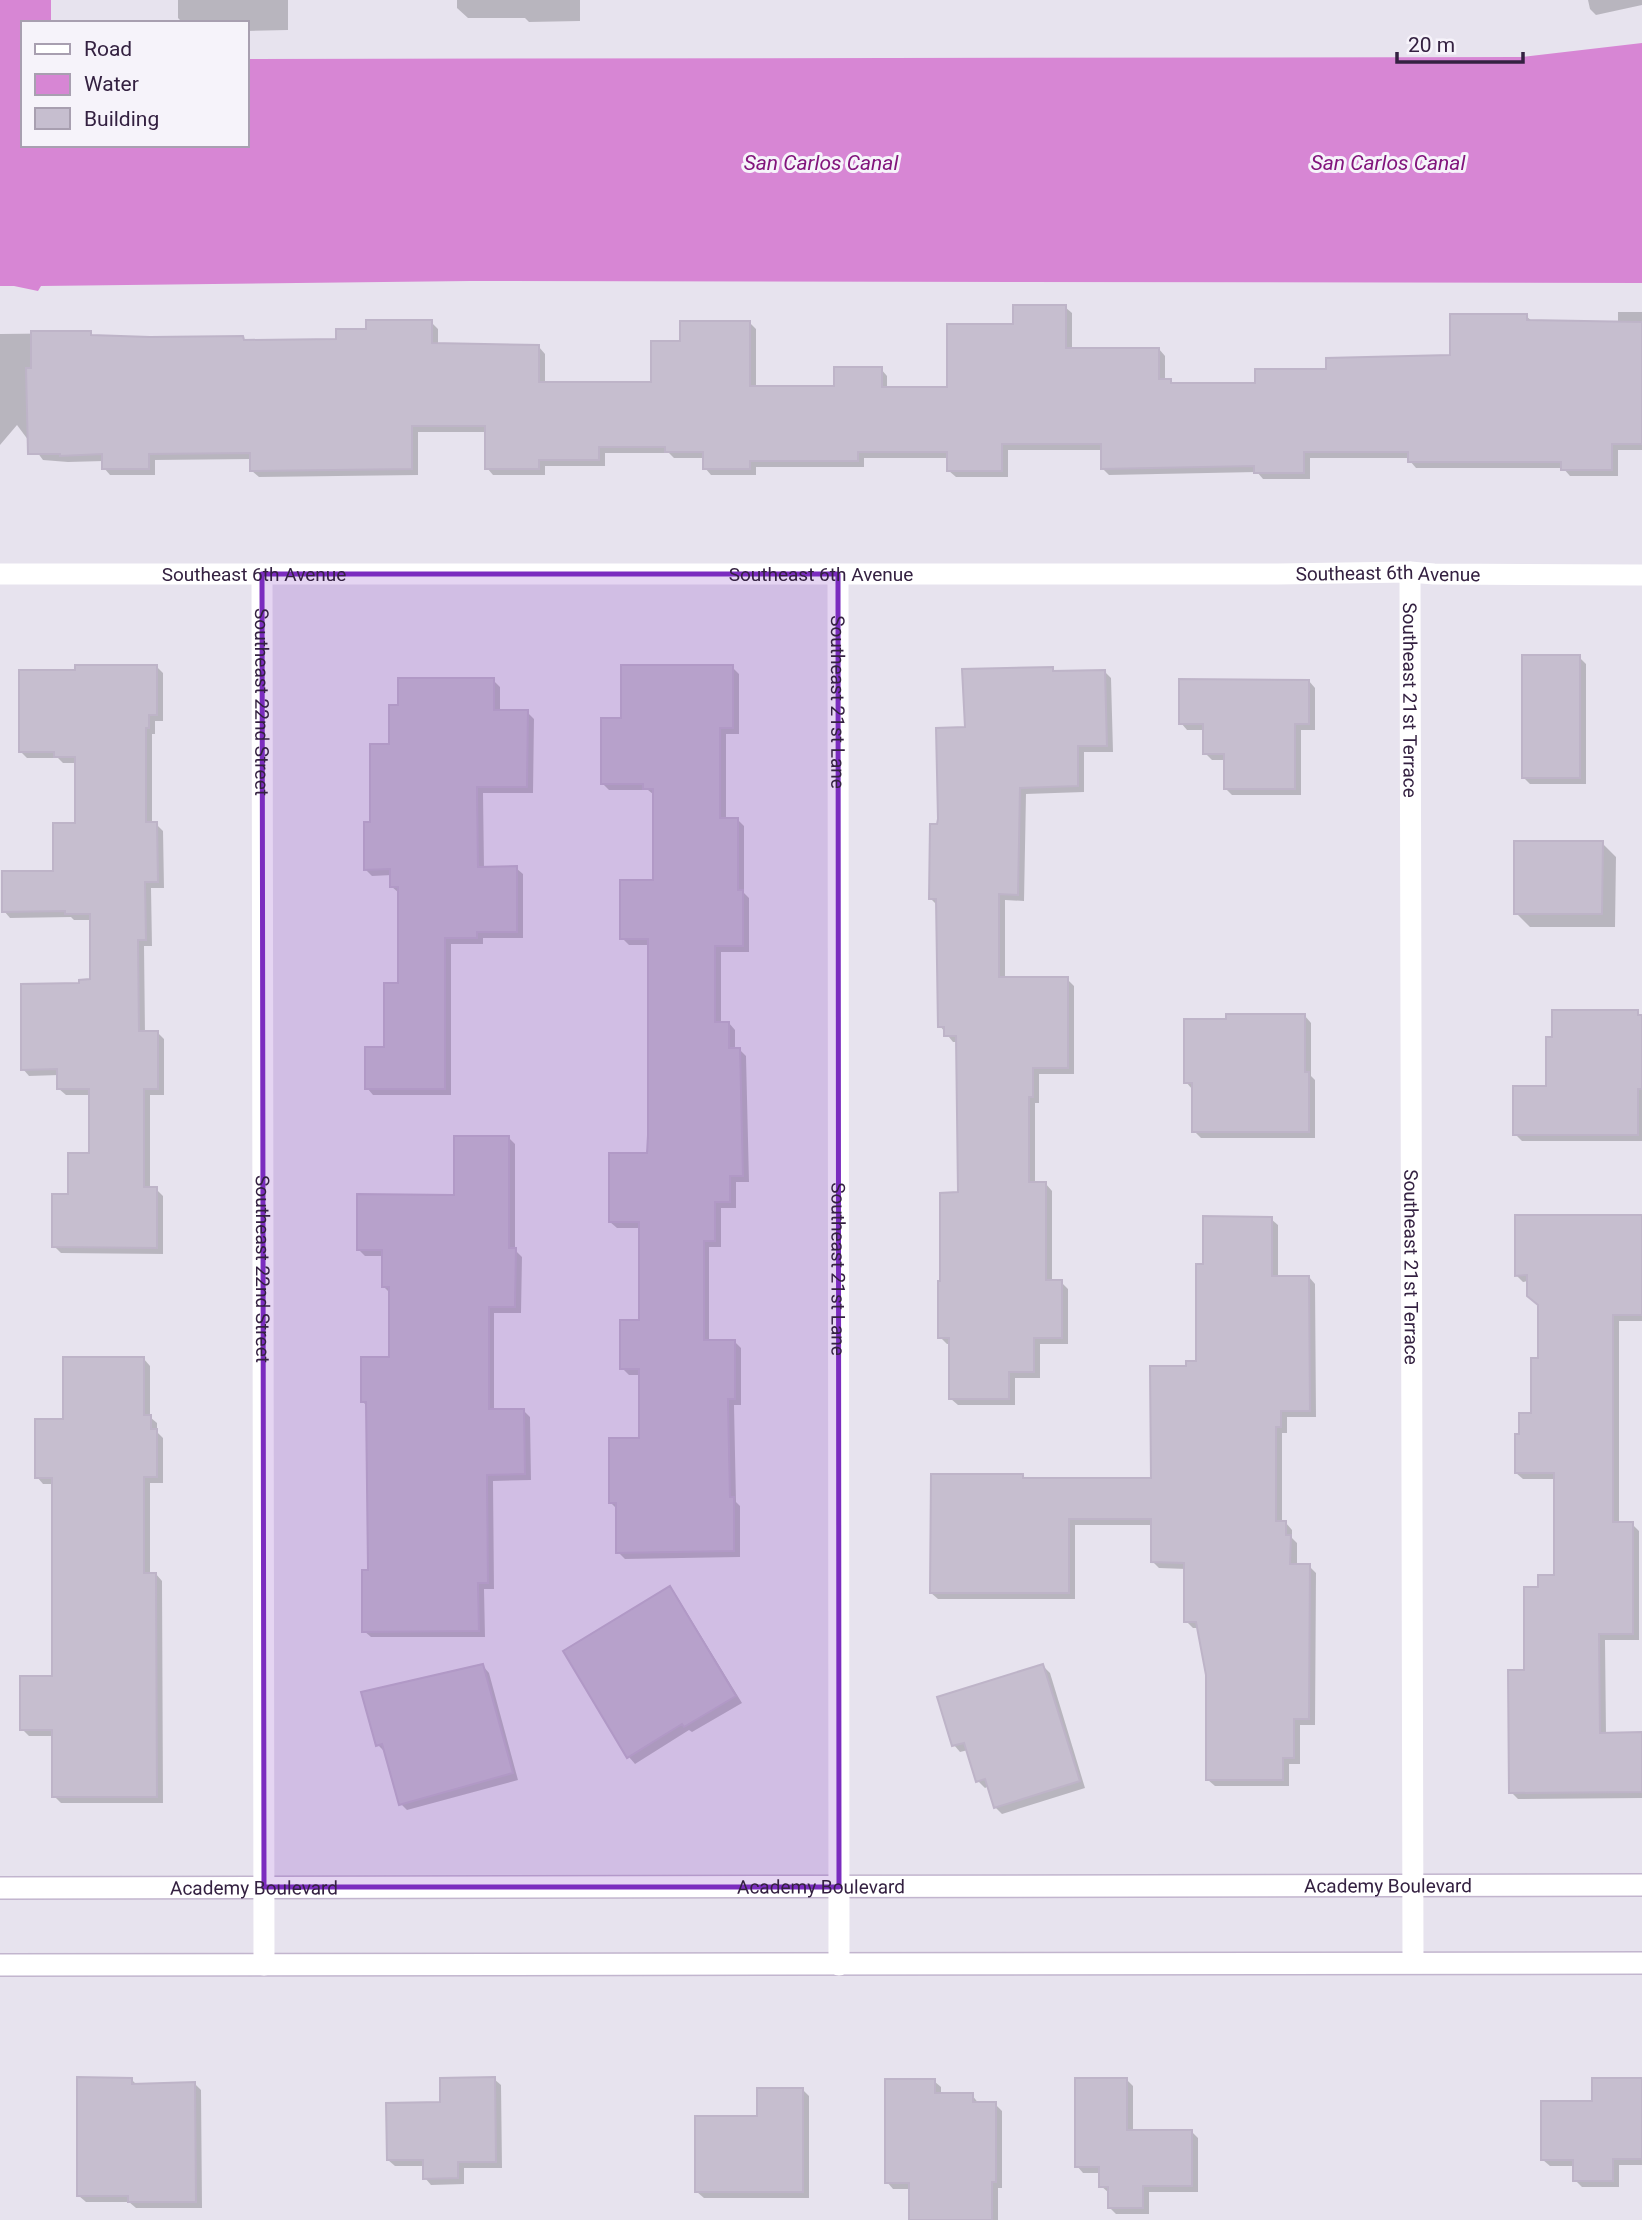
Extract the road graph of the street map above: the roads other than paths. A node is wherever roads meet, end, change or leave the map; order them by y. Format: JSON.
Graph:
{"nodes":[{"id":1,"x":1410,"y":572,"type":"junction"},
{"id":2,"x":0,"y":574,"type":"edge"},
{"id":3,"x":262,"y":574,"type":"junction"},
{"id":4,"x":838,"y":574,"type":"junction"},
{"id":5,"x":1642,"y":575,"type":"edge"},
{"id":6,"x":1413,"y":1884,"type":"junction"},
{"id":7,"x":1642,"y":1885,"type":"edge"},
{"id":8,"x":264,"y":1887,"type":"junction"},
{"id":9,"x":839,"y":1887,"type":"junction"},
{"id":10,"x":0,"y":1888,"type":"edge"},
{"id":11,"x":1413,"y":1962,"type":"junction"},
{"id":12,"x":1642,"y":1963,"type":"edge"},
{"id":13,"x":0,"y":1965,"type":"edge"},
{"id":14,"x":264,"y":1965,"type":"junction"},
{"id":15,"x":839,"y":1965,"type":"junction"}],
"edges":[{"from":1,"to":4,"type":"street","name":"Southeast 6th Avenue"},
{"from":1,"to":5,"type":"street","name":"Southeast 6th Avenue"},
{"from":1,"to":6,"type":"street","name":"Southeast 21st Terrace"},
{"from":2,"to":3,"type":"street","name":"Southeast 6th Avenue"},
{"from":3,"to":4,"type":"street","name":"Southeast 6th Avenue"},
{"from":3,"to":8,"type":"street","name":"Southeast 22nd Street"},
{"from":4,"to":9,"type":"street","name":"Southeast 21st Lane"},
{"from":6,"to":7,"type":"street","name":"Academy Boulevard"},
{"from":6,"to":9,"type":"street","name":"Academy Boulevard"},
{"from":6,"to":11,"type":"street","name":"Southeast 21st Terrace"},
{"from":8,"to":9,"type":"street","name":"Academy Boulevard"},
{"from":8,"to":10,"type":"street","name":"Academy Boulevard"},
{"from":8,"to":14,"type":"street","name":"Southeast 22nd Street"},
{"from":9,"to":15,"type":"street","name":"Southeast 21st Lane"},
{"from":11,"to":12,"type":"street"},
{"from":11,"to":15,"type":"street"},
{"from":13,"to":14,"type":"street"},
{"from":14,"to":15,"type":"street"}]}
